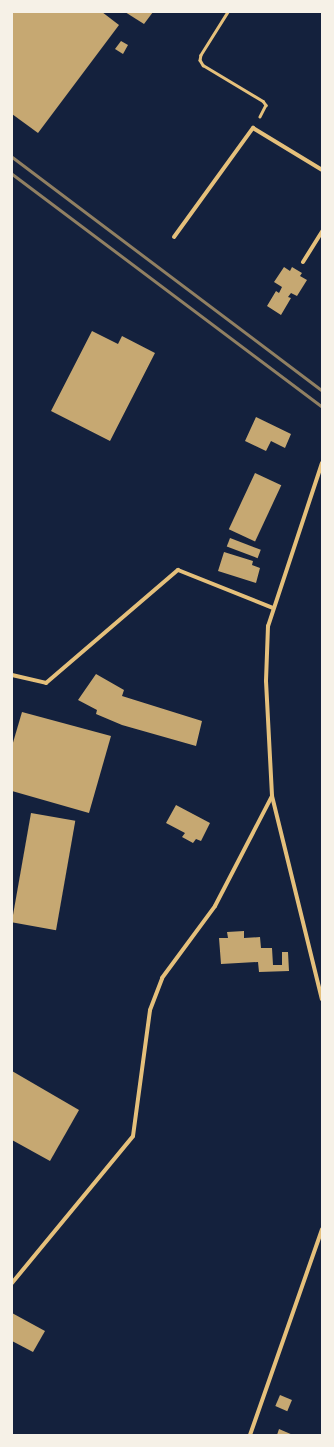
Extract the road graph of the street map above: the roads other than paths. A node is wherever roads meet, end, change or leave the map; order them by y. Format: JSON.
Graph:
{"nodes":[{"id":1,"x":322,"y":170,"type":"edge"},
{"id":2,"x":322,"y":231,"type":"edge"},
{"id":3,"x":174,"y":237,"type":"dead end"},
{"id":4,"x":303,"y":262,"type":"dead end"},
{"id":5,"x":322,"y":464,"type":"edge"},
{"id":6,"x":273,"y":608,"type":"junction"},
{"id":7,"x":12,"y":675,"type":"edge"},
{"id":8,"x":272,"y":796,"type":"junction"},
{"id":9,"x":322,"y":999,"type":"edge"},
{"id":10,"x":322,"y":1229,"type":"edge"},
{"id":11,"x":12,"y":1283,"type":"edge"},
{"id":12,"x":250,"y":1435,"type":"edge"}],
"edges":[{"from":1,"to":3,"type":"street"},
{"from":2,"to":4,"type":"street"},
{"from":5,"to":6,"type":"street"},
{"from":6,"to":7,"type":"street"},
{"from":6,"to":8,"type":"street"},
{"from":8,"to":9,"type":"street"},
{"from":8,"to":11,"type":"street"},
{"from":10,"to":12,"type":"street"}]}
